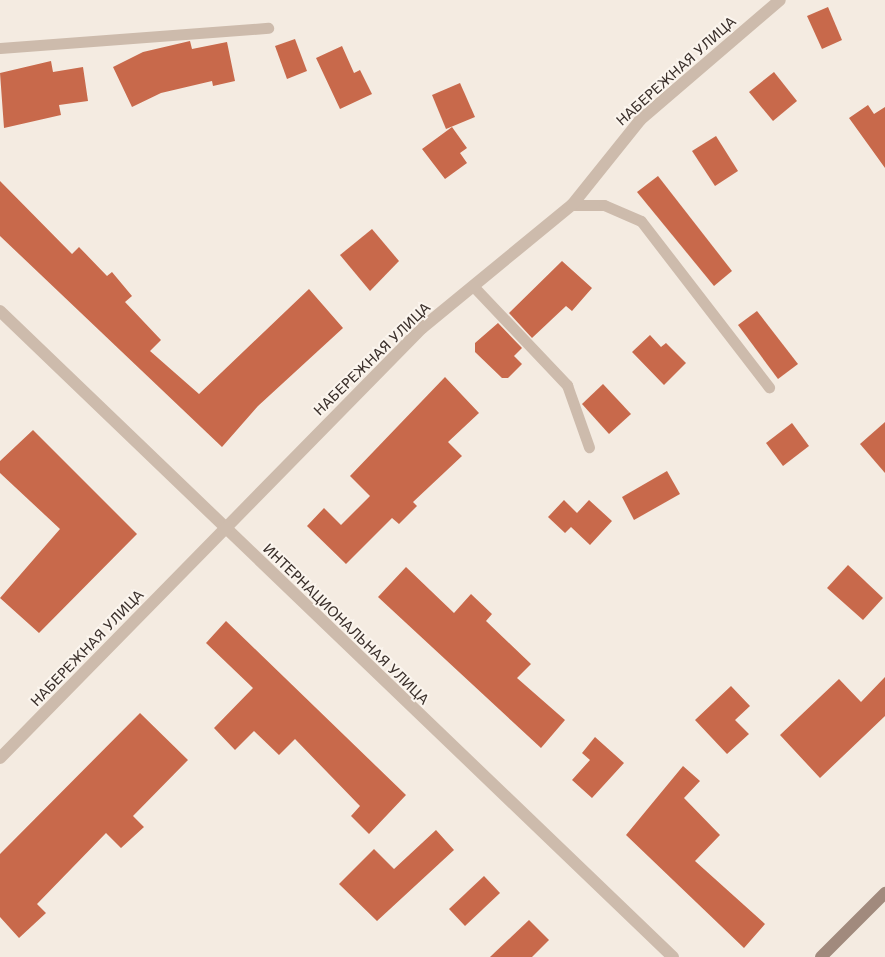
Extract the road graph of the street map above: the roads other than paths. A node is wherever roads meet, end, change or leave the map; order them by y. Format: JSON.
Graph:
{"nodes":[{"id":1,"x":780,"y":0,"type":"edge"},
{"id":2,"x":268,"y":28,"type":"dead end"},
{"id":3,"x":0,"y":48,"type":"edge"},
{"id":4,"x":572,"y":206,"type":"junction"},
{"id":5,"x":473,"y":286,"type":"junction"},
{"id":6,"x":0,"y":311,"type":"edge"},
{"id":7,"x":769,"y":387,"type":"dead end"},
{"id":8,"x":589,"y":446,"type":"dead end"},
{"id":9,"x":224,"y":529,"type":"junction"},
{"id":10,"x":0,"y":758,"type":"edge"},
{"id":11,"x":885,"y":893,"type":"edge"},
{"id":12,"x":673,"y":957,"type":"edge"},
{"id":13,"x":821,"y":957,"type":"edge"}],
"edges":[{"from":1,"to":4,"type":"street","name":"НАБЕРЕЖНАЯ УЛИЦА"},
{"from":2,"to":3,"type":"lane"},
{"from":4,"to":5,"type":"street","name":"НАБЕРЕЖНАЯ УЛИЦА"},
{"from":4,"to":7,"type":"lane"},
{"from":5,"to":8,"type":"lane"},
{"from":5,"to":9,"type":"street","name":"НАБЕРЕЖНАЯ УЛИЦА"},
{"from":6,"to":9,"type":"street","name":"ИНТЕРНАЦИОНАЛЬНАЯ УЛИЦА"},
{"from":9,"to":10,"type":"street","name":"НАБЕРЕЖНАЯ УЛИЦА"},
{"from":9,"to":12,"type":"street","name":"ИНТЕРНАЦИОНАЛЬНАЯ УЛИЦА"},
{"from":11,"to":13,"type":"main road"}]}
